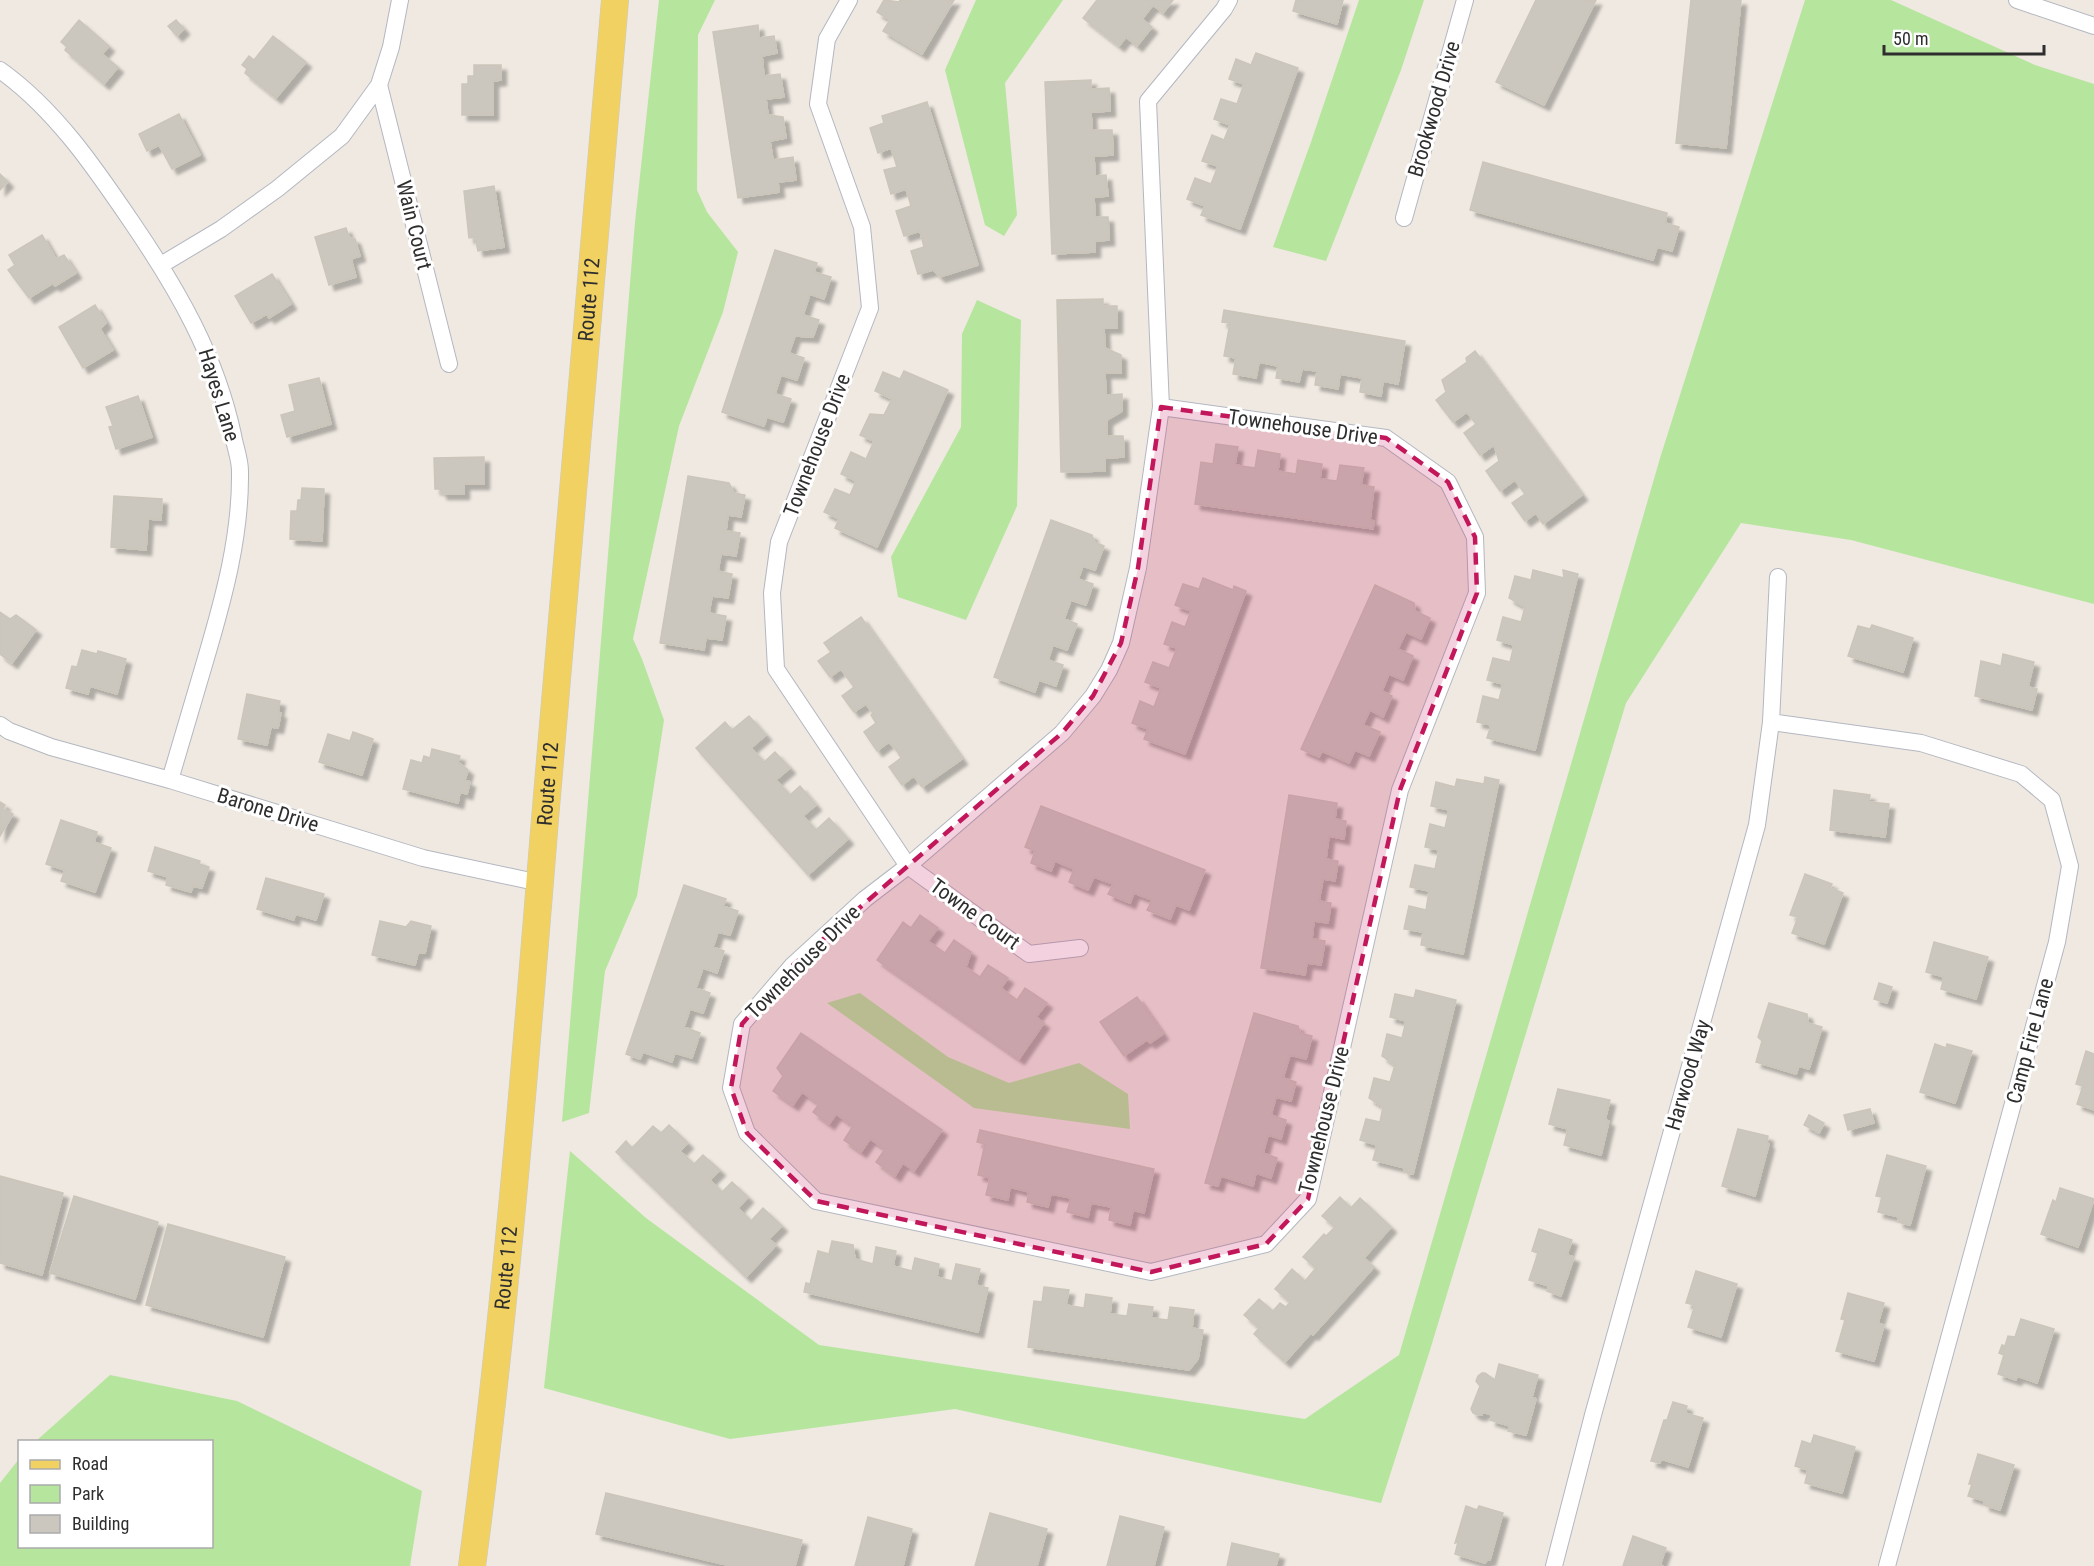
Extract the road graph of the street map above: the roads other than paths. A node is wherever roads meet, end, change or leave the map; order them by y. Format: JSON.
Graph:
{"nodes":[{"id":1,"x":400,"y":0,"type":"edge"},
{"id":2,"x":615,"y":0,"type":"edge"},
{"id":3,"x":849,"y":0,"type":"edge"},
{"id":4,"x":1229,"y":0,"type":"edge"},
{"id":5,"x":1465,"y":0,"type":"edge"},
{"id":6,"x":2017,"y":0,"type":"edge"},
{"id":7,"x":2094,"y":27,"type":"edge"},
{"id":8,"x":0,"y":70,"type":"edge"},
{"id":9,"x":379,"y":85,"type":"junction"},
{"id":10,"x":1404,"y":218,"type":"dead end"},
{"id":11,"x":161,"y":265,"type":"junction"},
{"id":12,"x":449,"y":364,"type":"dead end"},
{"id":13,"x":1161,"y":407,"type":"junction"},
{"id":14,"x":1778,"y":578,"type":"dead end"},
{"id":15,"x":1771,"y":722,"type":"junction"},
{"id":16,"x":0,"y":725,"type":"edge"},
{"id":17,"x":170,"y":780,"type":"junction"},
{"id":18,"x":908,"y":866,"type":"junction"},
{"id":19,"x":540,"y":883,"type":"junction"},
{"id":20,"x":1080,"y":948,"type":"dead end"},
{"id":21,"x":472,"y":1566,"type":"edge"},
{"id":22,"x":1554,"y":1566,"type":"edge"},
{"id":23,"x":1887,"y":1566,"type":"edge"}],
"edges":[{"from":1,"to":9,"type":"street"},
{"from":2,"to":19,"type":"main road","name":"Route 112"},
{"from":3,"to":18,"type":"street","name":"Townehouse Drive"},
{"from":4,"to":13,"type":"street","name":"Townehouse Drive"},
{"from":5,"to":10,"type":"street","name":"Brookwood Drive"},
{"from":6,"to":7,"type":"street"},
{"from":8,"to":11,"type":"street","name":"Hayes Lane"},
{"from":9,"to":11,"type":"street"},
{"from":9,"to":12,"type":"street","name":"Wain Court"},
{"from":11,"to":17,"type":"street","name":"Hayes Lane"},
{"from":13,"to":18,"type":"street","name":"Townehouse Drive"},
{"from":13,"to":18,"type":"street","name":"Townehouse Drive"},
{"from":14,"to":15,"type":"street","name":"Harwood Way"},
{"from":15,"to":22,"type":"street","name":"Harwood Way"},
{"from":15,"to":23,"type":"street","name":"Camp Fire Lane"},
{"from":16,"to":17,"type":"street","name":"Barone Drive"},
{"from":17,"to":19,"type":"street","name":"Barone Drive"},
{"from":18,"to":20,"type":"street","name":"Towne Court"},
{"from":19,"to":21,"type":"main road","name":"Route 112"}]}
